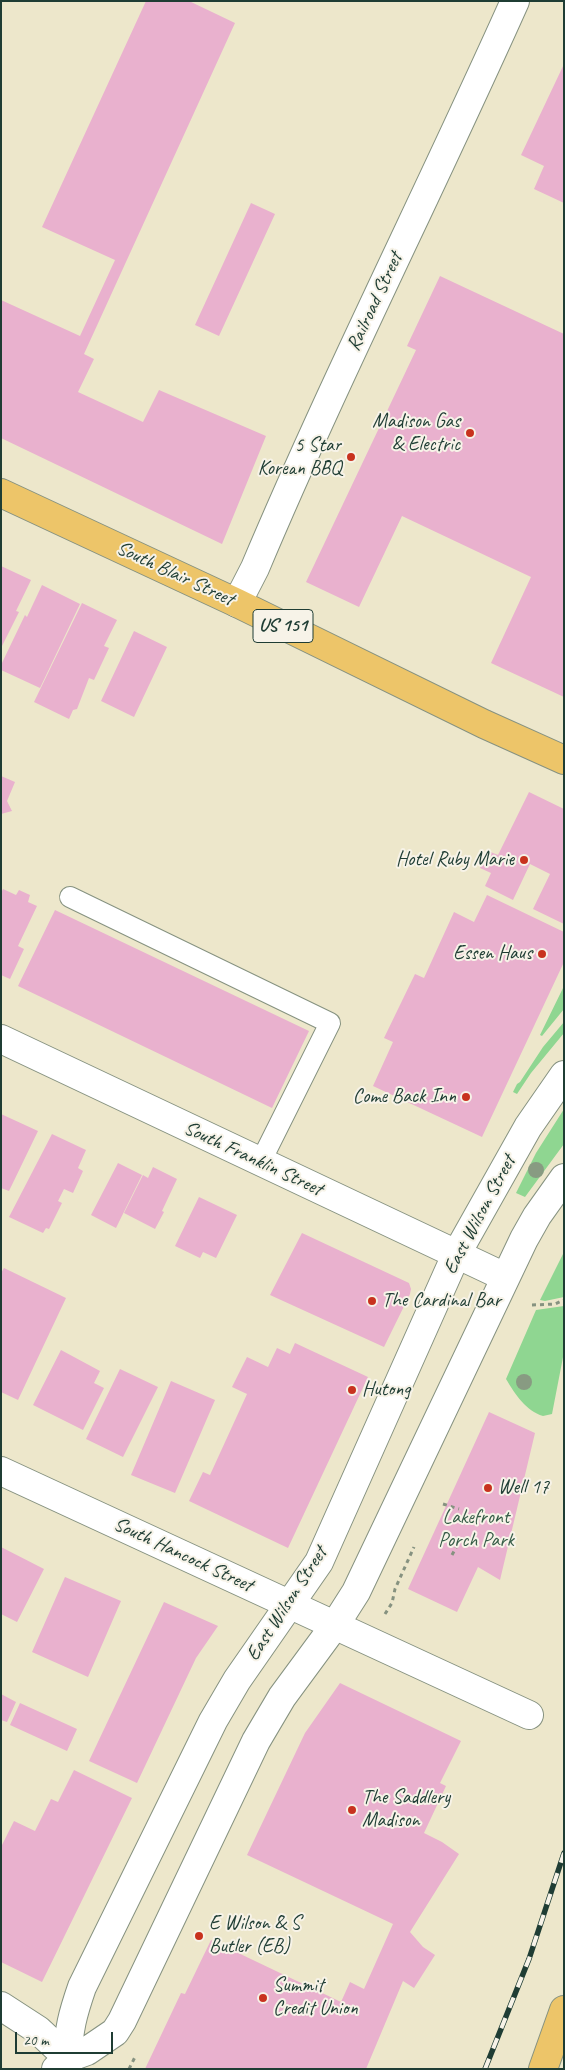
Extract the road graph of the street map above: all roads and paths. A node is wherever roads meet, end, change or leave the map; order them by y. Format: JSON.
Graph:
{"nodes":[{"id":1,"x":515,"y":1,"type":"edge"},
{"id":2,"x":1,"y":493,"type":"edge"},
{"id":3,"x":237,"y":603,"type":"junction"},
{"id":4,"x":564,"y":760,"type":"edge"},
{"id":5,"x":70,"y":898,"type":"dead end"},
{"id":6,"x":1,"y":1039,"type":"edge"},
{"id":7,"x":564,"y":1075,"type":"edge"},
{"id":8,"x":260,"y":1163,"type":"junction"},
{"id":9,"x":564,"y":1178,"type":"edge"},
{"id":10,"x":456,"y":1255,"type":"junction"},
{"id":11,"x":505,"y":1278,"type":"junction"},
{"id":12,"x":564,"y":1300,"type":"edge"},
{"id":13,"x":532,"y":1305,"type":"dead end"},
{"id":14,"x":1,"y":1471,"type":"edge"},
{"id":15,"x":443,"y":1504,"type":"dead end"},
{"id":16,"x":459,"y":1509,"type":"dead end"},
{"id":17,"x":460,"y":1538,"type":"dead end"},
{"id":18,"x":452,"y":1555,"type":"dead end"},
{"id":19,"x":289,"y":1604,"type":"junction"},
{"id":20,"x":335,"y":1625,"type":"junction"},
{"id":21,"x":529,"y":1715,"type":"dead end"},
{"id":22,"x":1,"y":2006,"type":"edge"},
{"id":23,"x":564,"y":2010,"type":"edge"},
{"id":24,"x":64,"y":2065,"type":"edge"},
{"id":25,"x":543,"y":2069,"type":"edge"}],
"edges":[{"from":1,"to":3,"type":"street","name":"Railroad Street"},
{"from":2,"to":3,"type":"main road","name":"South Blair Street","number":"US 151"},
{"from":3,"to":4,"type":"main road","name":"South Blair Street","number":"US 151"},
{"from":5,"to":8,"type":"lane"},
{"from":6,"to":8,"type":"street","name":"South Franklin Street"},
{"from":7,"to":10,"type":"street","name":"East Wilson Street"},
{"from":8,"to":10,"type":"street","name":"South Franklin Street"},
{"from":9,"to":11,"type":"street"},
{"from":10,"to":11,"type":"street","name":"South Franklin Street"},
{"from":10,"to":19,"type":"street","name":"East Wilson Street"},
{"from":11,"to":20,"type":"street"},
{"from":12,"to":13,"type":"path"},
{"from":14,"to":19,"type":"street","name":"South Hancock Street"},
{"from":15,"to":16,"type":"path"},
{"from":17,"to":18,"type":"path"},
{"from":19,"to":20,"type":"street","name":"South Hancock Street"},
{"from":19,"to":24,"type":"street","name":"East Wilson Street"},
{"from":20,"to":21,"type":"street","name":"South Hancock Street"},
{"from":20,"to":24,"type":"street"},
{"from":22,"to":24,"type":"street"},
{"from":23,"to":25,"type":"main road"}]}
